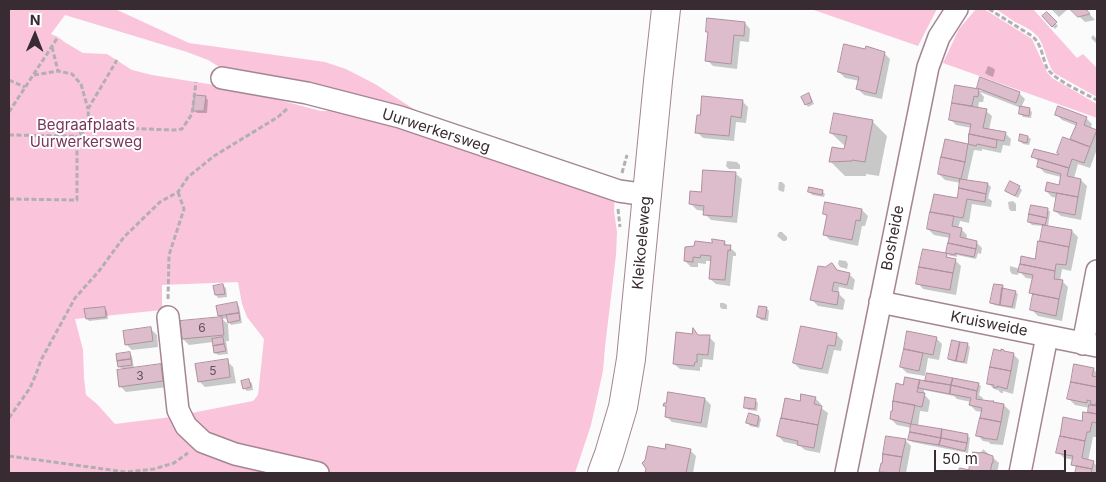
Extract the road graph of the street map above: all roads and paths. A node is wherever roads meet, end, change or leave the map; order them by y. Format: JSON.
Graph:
{"nodes":[{"id":1,"x":666,"y":9,"type":"edge"},
{"id":2,"x":956,"y":9,"type":"edge"},
{"id":3,"x":989,"y":9,"type":"edge"},
{"id":4,"x":58,"y":37,"type":"dead end"},
{"id":5,"x":52,"y":47,"type":"junction"},
{"id":6,"x":117,"y":60,"type":"dead end"},
{"id":7,"x":58,"y":71,"type":"junction"},
{"id":8,"x":33,"y":75,"type":"junction"},
{"id":9,"x":222,"y":78,"type":"dead end"},
{"id":10,"x":9,"y":80,"type":"edge"},
{"id":11,"x":196,"y":82,"type":"dead end"},
{"id":12,"x":25,"y":87,"type":"junction"},
{"id":13,"x":307,"y":93,"type":"junction"},
{"id":14,"x":1097,"y":100,"type":"edge"},
{"id":15,"x":88,"y":109,"type":"junction"},
{"id":16,"x":9,"y":112,"type":"edge"},
{"id":17,"x":88,"y":127,"type":"junction"},
{"id":18,"x":9,"y":135,"type":"edge"},
{"id":19,"x":77,"y":136,"type":"junction"},
{"id":20,"x":178,"y":192,"type":"junction"},
{"id":21,"x":647,"y":195,"type":"junction"},
{"id":22,"x":9,"y":199,"type":"edge"},
{"id":23,"x":1097,"y":271,"type":"edge"},
{"id":24,"x":880,"y":302,"type":"junction"},
{"id":25,"x":168,"y":317,"type":"joint"},
{"id":26,"x":1047,"y":336,"type":"junction"},
{"id":27,"x":1090,"y":345,"type":"edge"},
{"id":28,"x":9,"y":418,"type":"edge"},
{"id":29,"x":203,"y":442,"type":"junction"},
{"id":30,"x":9,"y":456,"type":"edge"},
{"id":31,"x":318,"y":473,"type":"edge"},
{"id":32,"x":602,"y":473,"type":"edge"},
{"id":33,"x":846,"y":473,"type":"edge"},
{"id":34,"x":1020,"y":473,"type":"edge"}],
"edges":[{"from":1,"to":21,"type":"street","name":"Kleikoeleweg"},
{"from":2,"to":24,"type":"street","name":"Bosheide"},
{"from":3,"to":14,"type":"path"},
{"from":4,"to":5,"type":"path"},
{"from":5,"to":7,"type":"path"},
{"from":5,"to":8,"type":"path"},
{"from":6,"to":15,"type":"path"},
{"from":7,"to":8,"type":"path"},
{"from":7,"to":15,"type":"path"},
{"from":8,"to":12,"type":"path"},
{"from":9,"to":13,"type":"street","name":"Uurwerkersweg"},
{"from":10,"to":12,"type":"path"},
{"from":11,"to":17,"type":"path"},
{"from":12,"to":16,"type":"path"},
{"from":13,"to":20,"type":"path"},
{"from":13,"to":21,"type":"street","name":"Uurwerkersweg"},
{"from":15,"to":17,"type":"path"},
{"from":17,"to":19,"type":"path"},
{"from":18,"to":19,"type":"path"},
{"from":19,"to":22,"type":"path"},
{"from":20,"to":25,"type":"path"},
{"from":20,"to":28,"type":"path"},
{"from":21,"to":32,"type":"street","name":"Kleikoeleweg"},
{"from":23,"to":27,"type":"street"},
{"from":24,"to":26,"type":"street","name":"Kruisweide"},
{"from":24,"to":33,"type":"street","name":"Bosheide"},
{"from":25,"to":29,"type":"street"},
{"from":26,"to":27,"type":"street","name":"Kruisweide"},
{"from":26,"to":34,"type":"street"},
{"from":29,"to":30,"type":"path"},
{"from":29,"to":31,"type":"street"}]}
